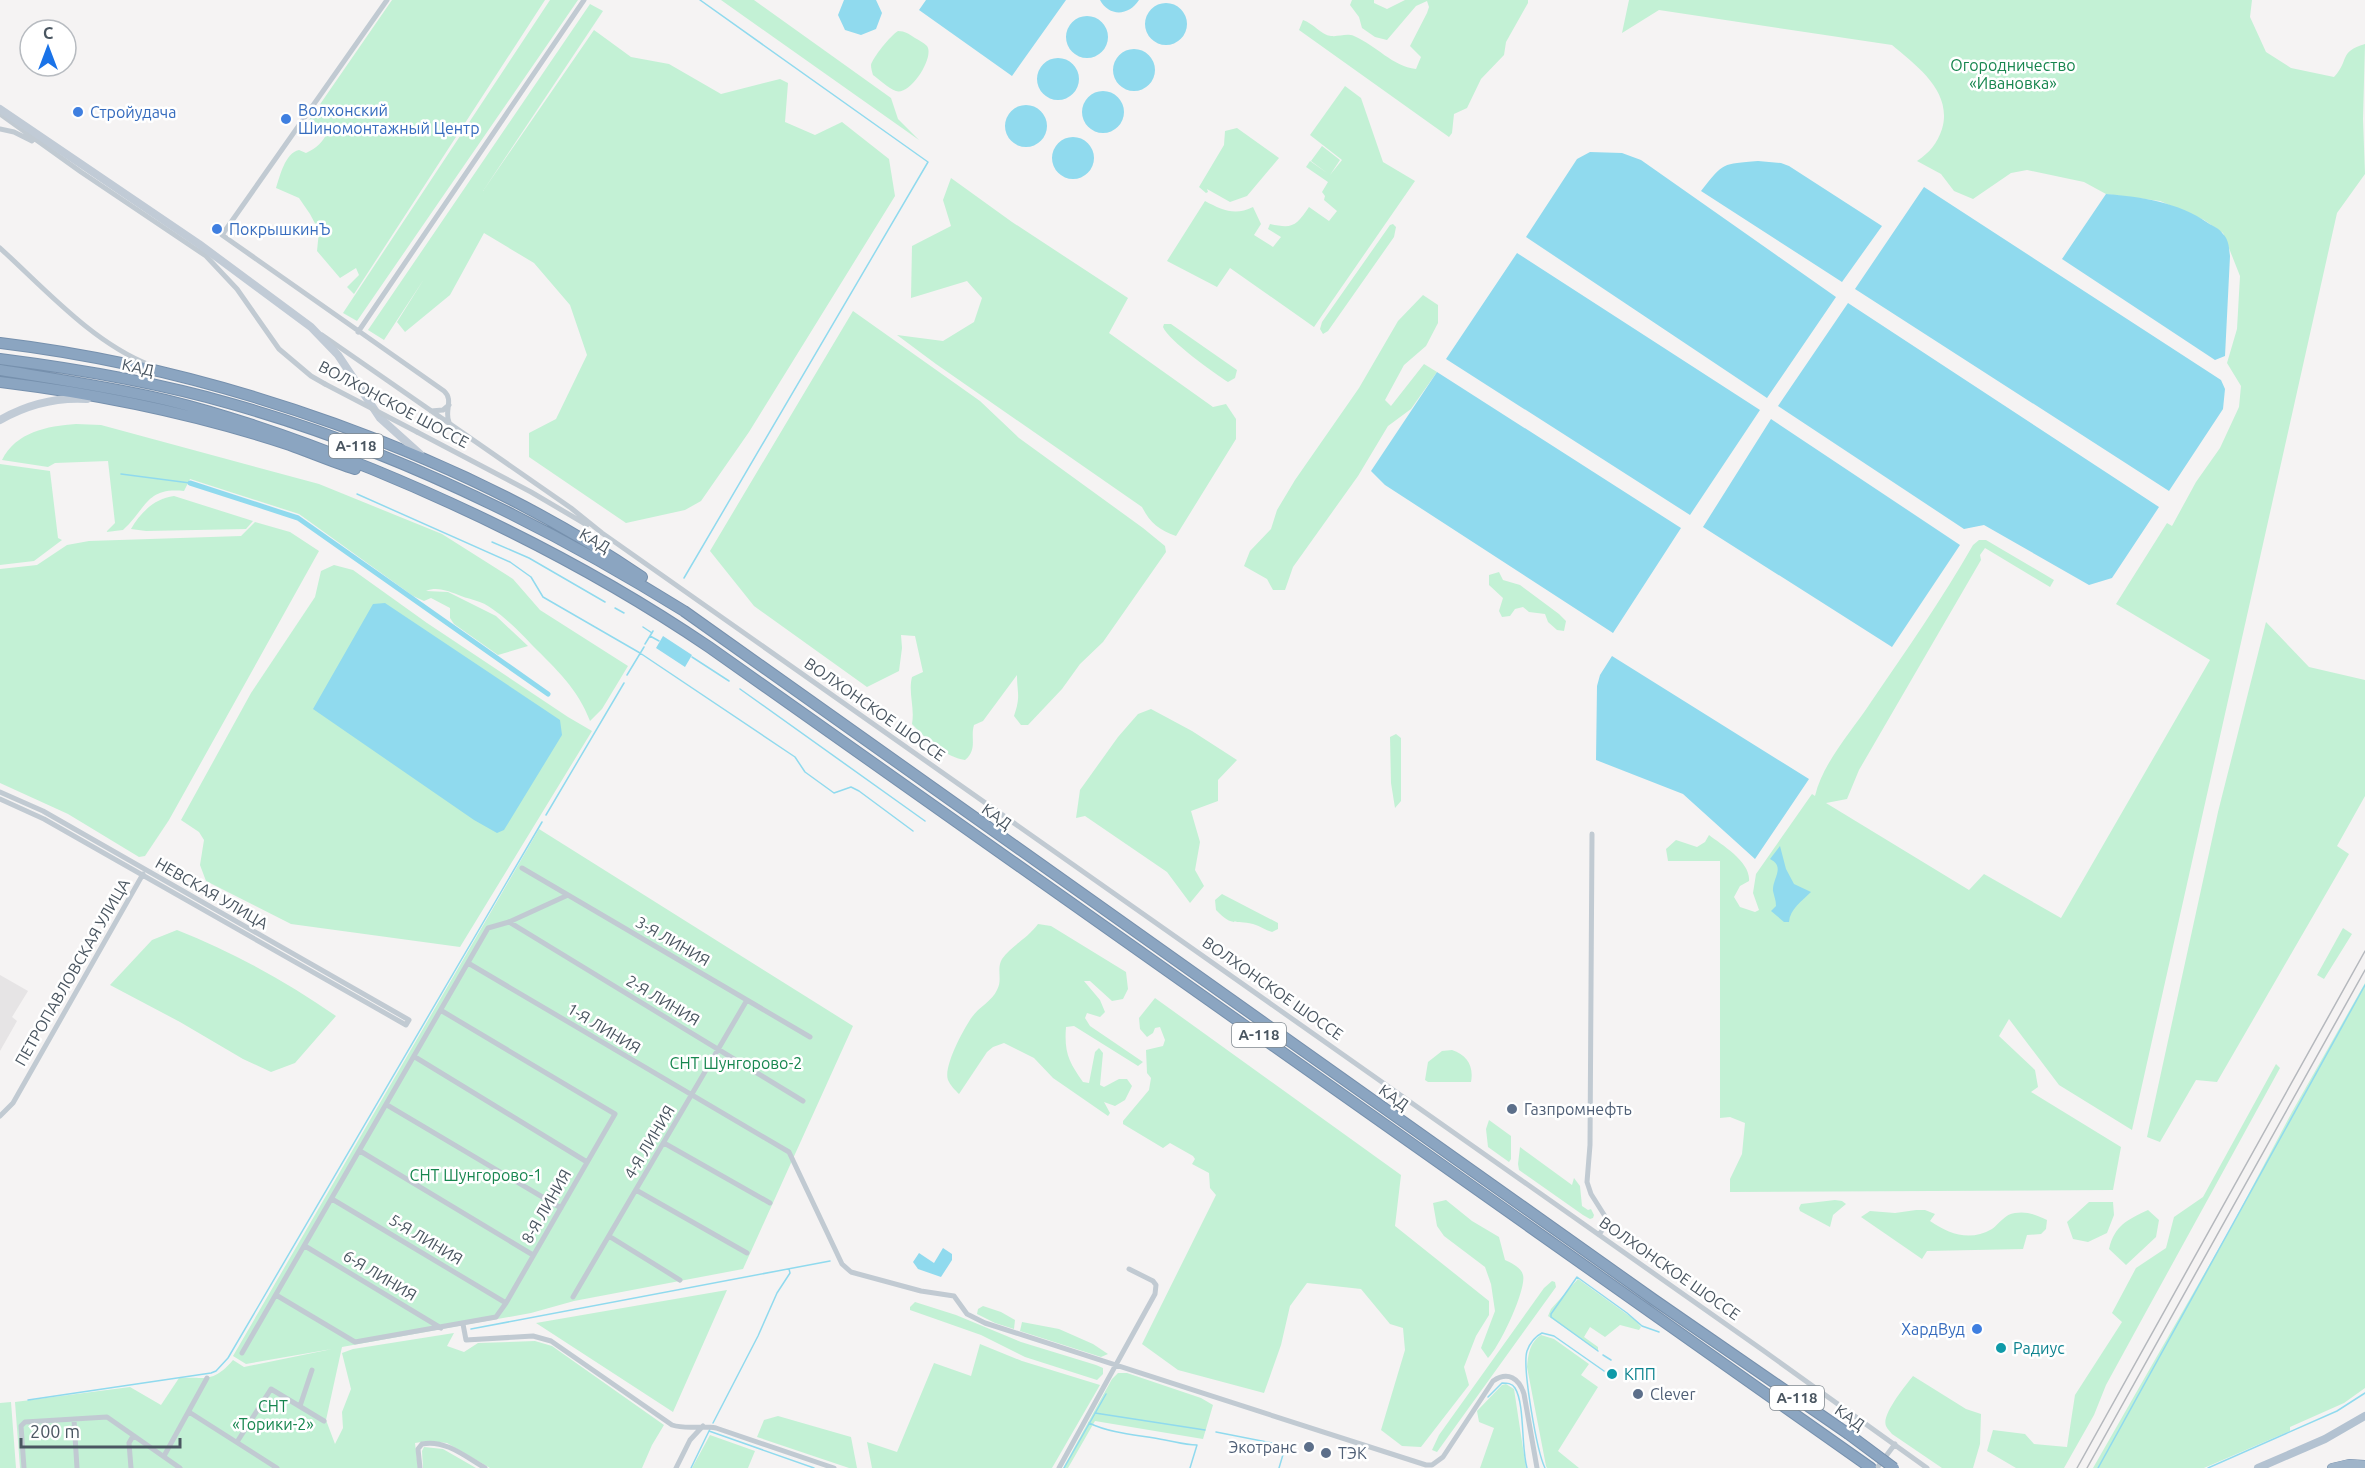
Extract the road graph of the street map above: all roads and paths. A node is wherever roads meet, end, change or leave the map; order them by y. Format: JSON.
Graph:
{"nodes":[{"id":1,"x":387,"y":0,"type":"edge"},
{"id":2,"x":584,"y":0,"type":"edge"},
{"id":3,"x":0,"y":109,"type":"edge"},
{"id":4,"x":4,"y":116,"type":"edge"},
{"id":5,"x":0,"y":129,"type":"edge"},
{"id":6,"x":55,"y":154,"type":"junction"},
{"id":7,"x":0,"y":248,"type":"edge"},
{"id":8,"x":311,"y":327,"type":"junction"},
{"id":9,"x":358,"y":332,"type":"junction"},
{"id":10,"x":0,"y":344,"type":"edge"},
{"id":11,"x":0,"y":359,"type":"edge"},
{"id":12,"x":0,"y":370,"type":"edge"},
{"id":13,"x":177,"y":376,"type":"junction"},
{"id":14,"x":0,"y":382,"type":"edge"},
{"id":15,"x":132,"y":404,"type":"junction"},
{"id":16,"x":449,"y":405,"type":"junction"},
{"id":17,"x":430,"y":411,"type":"junction"},
{"id":18,"x":0,"y":420,"type":"edge"},
{"id":19,"x":451,"y":425,"type":"junction"},
{"id":20,"x":436,"y":465,"type":"junction"},
{"id":21,"x":429,"y":494,"type":"junction"},
{"id":22,"x":602,"y":533,"type":"junction"},
{"id":23,"x":684,"y":611,"type":"junction"},
{"id":24,"x":0,"y":792,"type":"edge"},
{"id":25,"x":0,"y":799,"type":"edge"},
{"id":26,"x":1592,"y":834,"type":"dead end"},
{"id":27,"x":522,"y":868,"type":"dead end"},
{"id":28,"x":144,"y":873,"type":"junction"},
{"id":29,"x":568,"y":895,"type":"junction"},
{"id":30,"x":508,"y":922,"type":"junction"},
{"id":31,"x":468,"y":963,"type":"junction"},
{"id":32,"x":747,"y":1000,"type":"junction"},
{"id":33,"x":442,"y":1011,"type":"junction"},
{"id":34,"x":408,"y":1023,"type":"dead end"},
{"id":35,"x":810,"y":1037,"type":"dead end"},
{"id":36,"x":718,"y":1049,"type":"junction"},
{"id":37,"x":415,"y":1058,"type":"junction"},
{"id":38,"x":692,"y":1095,"type":"junction"},
{"id":39,"x":803,"y":1101,"type":"dead end"},
{"id":40,"x":387,"y":1105,"type":"junction"},
{"id":41,"x":0,"y":1116,"type":"edge"},
{"id":42,"x":664,"y":1143,"type":"junction"},
{"id":43,"x":360,"y":1151,"type":"junction"},
{"id":44,"x":587,"y":1162,"type":"junction"},
{"id":45,"x":636,"y":1190,"type":"junction"},
{"id":46,"x":332,"y":1199,"type":"junction"},
{"id":47,"x":770,"y":1203,"type":"dead end"},
{"id":48,"x":561,"y":1208,"type":"junction"},
{"id":49,"x":1599,"y":1235,"type":"junction"},
{"id":50,"x":609,"y":1236,"type":"junction"},
{"id":51,"x":305,"y":1246,"type":"junction"},
{"id":52,"x":747,"y":1252,"type":"dead end"},
{"id":53,"x":533,"y":1255,"type":"junction"},
{"id":54,"x":1129,"y":1269,"type":"dead end"},
{"id":55,"x":680,"y":1280,"type":"dead end"},
{"id":56,"x":276,"y":1295,"type":"junction"},
{"id":57,"x":573,"y":1297,"type":"dead end"},
{"id":58,"x":506,"y":1303,"type":"junction"},
{"id":59,"x":463,"y":1324,"type":"junction"},
{"id":60,"x":438,"y":1328,"type":"junction"},
{"id":61,"x":242,"y":1353,"type":"dead end"},
{"id":62,"x":1115,"y":1365,"type":"junction"},
{"id":63,"x":312,"y":1370,"type":"dead end"},
{"id":64,"x":207,"y":1378,"type":"dead end"},
{"id":65,"x":300,"y":1406,"type":"junction"},
{"id":66,"x":189,"y":1412,"type":"junction"},
{"id":67,"x":2365,"y":1416,"type":"edge"},
{"id":68,"x":74,"y":1420,"type":"junction"},
{"id":69,"x":324,"y":1421,"type":"dead end"},
{"id":70,"x":703,"y":1426,"type":"junction"},
{"id":71,"x":133,"y":1436,"type":"junction"},
{"id":72,"x":237,"y":1442,"type":"junction"},
{"id":73,"x":1894,"y":1444,"type":"junction"},
{"id":74,"x":164,"y":1456,"type":"junction"},
{"id":75,"x":2365,"y":1465,"type":"edge"},
{"id":76,"x":24,"y":1468,"type":"edge"},
{"id":77,"x":77,"y":1468,"type":"edge"},
{"id":78,"x":131,"y":1468,"type":"edge"},
{"id":79,"x":180,"y":1468,"type":"edge"},
{"id":80,"x":277,"y":1468,"type":"edge"},
{"id":81,"x":420,"y":1468,"type":"edge"},
{"id":82,"x":484,"y":1468,"type":"edge"},
{"id":83,"x":676,"y":1468,"type":"edge"},
{"id":84,"x":834,"y":1468,"type":"edge"},
{"id":85,"x":1059,"y":1468,"type":"edge"},
{"id":86,"x":1537,"y":1468,"type":"edge"},
{"id":87,"x":1871,"y":1468,"type":"edge"},
{"id":88,"x":1877,"y":1468,"type":"edge"},
{"id":89,"x":1894,"y":1468,"type":"edge"},
{"id":90,"x":1927,"y":1468,"type":"edge"},
{"id":91,"x":2258,"y":1468,"type":"edge"},
{"id":92,"x":2332,"y":1468,"type":"edge"}],
"edges":[{"from":1,"to":9,"type":"street"},
{"from":2,"to":9,"type":"street"},
{"from":3,"to":4,"type":"main road","name":"ВОЛХОНСКОЕ ШОССЕ"},
{"from":4,"to":6,"type":"street","name":"ВОЛХОНСКОЕ ШОССЕ"},
{"from":4,"to":8,"type":"main road","name":"ВОЛХОНСКОЕ ШОССЕ"},
{"from":5,"to":6,"type":"street"},
{"from":6,"to":22,"type":"street","name":"ВОЛХОНСКОЕ ШОССЕ","bridge":true},
{"from":7,"to":13,"type":"street"},
{"from":8,"to":17,"type":"street","name":"ВОЛХОНСКОЕ ШОССЕ"},
{"from":8,"to":20,"type":"main road"},
{"from":9,"to":16,"type":"street"},
{"from":10,"to":13,"type":"highway"},
{"from":11,"to":23,"type":"highway","name":"КАД","number":"А-118"},
{"from":12,"to":21,"type":"highway","name":"КАД","number":"А-118"},
{"from":13,"to":20,"type":"highway"},
{"from":14,"to":15,"type":"highway"},
{"from":15,"to":18,"type":"main road"},
{"from":15,"to":21,"type":"highway"},
{"from":16,"to":17,"type":"street"},
{"from":16,"to":19,"type":"street"},
{"from":17,"to":19,"type":"street","name":"ВОЛХОНСКОЕ ШОССЕ"},
{"from":19,"to":22,"type":"street","name":"ВОЛХОНСКОЕ ШОССЕ"},
{"from":20,"to":23,"type":"highway"},
{"from":21,"to":87,"type":"highway","name":"КАД","number":"А-118"},
{"from":22,"to":49,"type":"street","name":"ВОЛХОНСКОЕ ШОССЕ"},
{"from":23,"to":89,"type":"highway","name":"КАД","number":"А-118","bridge":true},
{"from":24,"to":28,"type":"street","name":"НЕВСКАЯ УЛИЦА"},
{"from":25,"to":28,"type":"street","name":"НЕВСКАЯ УЛИЦА"},
{"from":26,"to":49,"type":"street"},
{"from":27,"to":29,"type":"street","name":"3-Я ЛИНИЯ"},
{"from":28,"to":34,"type":"street","name":"НЕВСКАЯ УЛИЦА"},
{"from":28,"to":41,"type":"street","name":"ПЕТРОПАВЛОВСКАЯ УЛИЦА"},
{"from":29,"to":30,"type":"street"},
{"from":29,"to":32,"type":"street","name":"3-Я ЛИНИЯ"},
{"from":30,"to":31,"type":"street"},
{"from":30,"to":36,"type":"street","name":"2-Я ЛИНИЯ"},
{"from":31,"to":33,"type":"street"},
{"from":31,"to":38,"type":"street","name":"1-Я ЛИНИЯ"},
{"from":32,"to":35,"type":"street","name":"3-Я ЛИНИЯ"},
{"from":32,"to":36,"type":"street","name":"4-Я ЛИНИЯ"},
{"from":33,"to":37,"type":"street"},
{"from":33,"to":44,"type":"street","name":"8-Я ЛИНИЯ"},
{"from":36,"to":38,"type":"street","name":"4-Я ЛИНИЯ"},
{"from":36,"to":39,"type":"street","name":"2-Я ЛИНИЯ"},
{"from":37,"to":40,"type":"street"},
{"from":37,"to":44,"type":"street"},
{"from":38,"to":42,"type":"street","name":"4-Я ЛИНИЯ"},
{"from":38,"to":62,"type":"street","name":"1-Я ЛИНИЯ"},
{"from":40,"to":43,"type":"street"},
{"from":40,"to":48,"type":"street"},
{"from":42,"to":45,"type":"street","name":"4-Я ЛИНИЯ"},
{"from":42,"to":47,"type":"street"},
{"from":43,"to":46,"type":"street"},
{"from":43,"to":53,"type":"street"},
{"from":44,"to":48,"type":"street","name":"8-Я ЛИНИЯ"},
{"from":45,"to":50,"type":"street","name":"4-Я ЛИНИЯ"},
{"from":45,"to":52,"type":"street"},
{"from":46,"to":51,"type":"street"},
{"from":46,"to":58,"type":"street","name":"5-Я ЛИНИЯ"},
{"from":48,"to":53,"type":"street","name":"8-Я ЛИНИЯ"},
{"from":49,"to":73,"type":"street","name":"ВОЛХОНСКОЕ ШОССЕ"},
{"from":50,"to":55,"type":"street"},
{"from":50,"to":57,"type":"street","name":"4-Я ЛИНИЯ"},
{"from":51,"to":56,"type":"street"},
{"from":51,"to":60,"type":"street","name":"6-Я ЛИНИЯ"},
{"from":53,"to":58,"type":"street","name":"8-Я ЛИНИЯ"},
{"from":54,"to":62,"type":"street"},
{"from":56,"to":60,"type":"street"},
{"from":56,"to":61,"type":"street"},
{"from":58,"to":59,"type":"street","name":"8-Я ЛИНИЯ"},
{"from":59,"to":60,"type":"street"},
{"from":59,"to":70,"type":"street"},
{"from":62,"to":85,"type":"street"},
{"from":62,"to":86,"type":"street"},
{"from":63,"to":65,"type":"street"},
{"from":64,"to":66,"type":"street"},
{"from":65,"to":69,"type":"street"},
{"from":65,"to":72,"type":"street"},
{"from":66,"to":72,"type":"street"},
{"from":66,"to":74,"type":"street"},
{"from":67,"to":91,"type":"main road"},
{"from":68,"to":71,"type":"street"},
{"from":68,"to":76,"type":"street"},
{"from":68,"to":77,"type":"street"},
{"from":70,"to":83,"type":"street"},
{"from":70,"to":84,"type":"street"},
{"from":71,"to":74,"type":"street"},
{"from":71,"to":78,"type":"street"},
{"from":72,"to":80,"type":"street"},
{"from":73,"to":88,"type":"street"},
{"from":73,"to":90,"type":"street","name":"ВОЛХОНСКОЕ ШОССЕ"},
{"from":74,"to":79,"type":"street"},
{"from":75,"to":92,"type":"highway"},
{"from":81,"to":82,"type":"street"}]}
